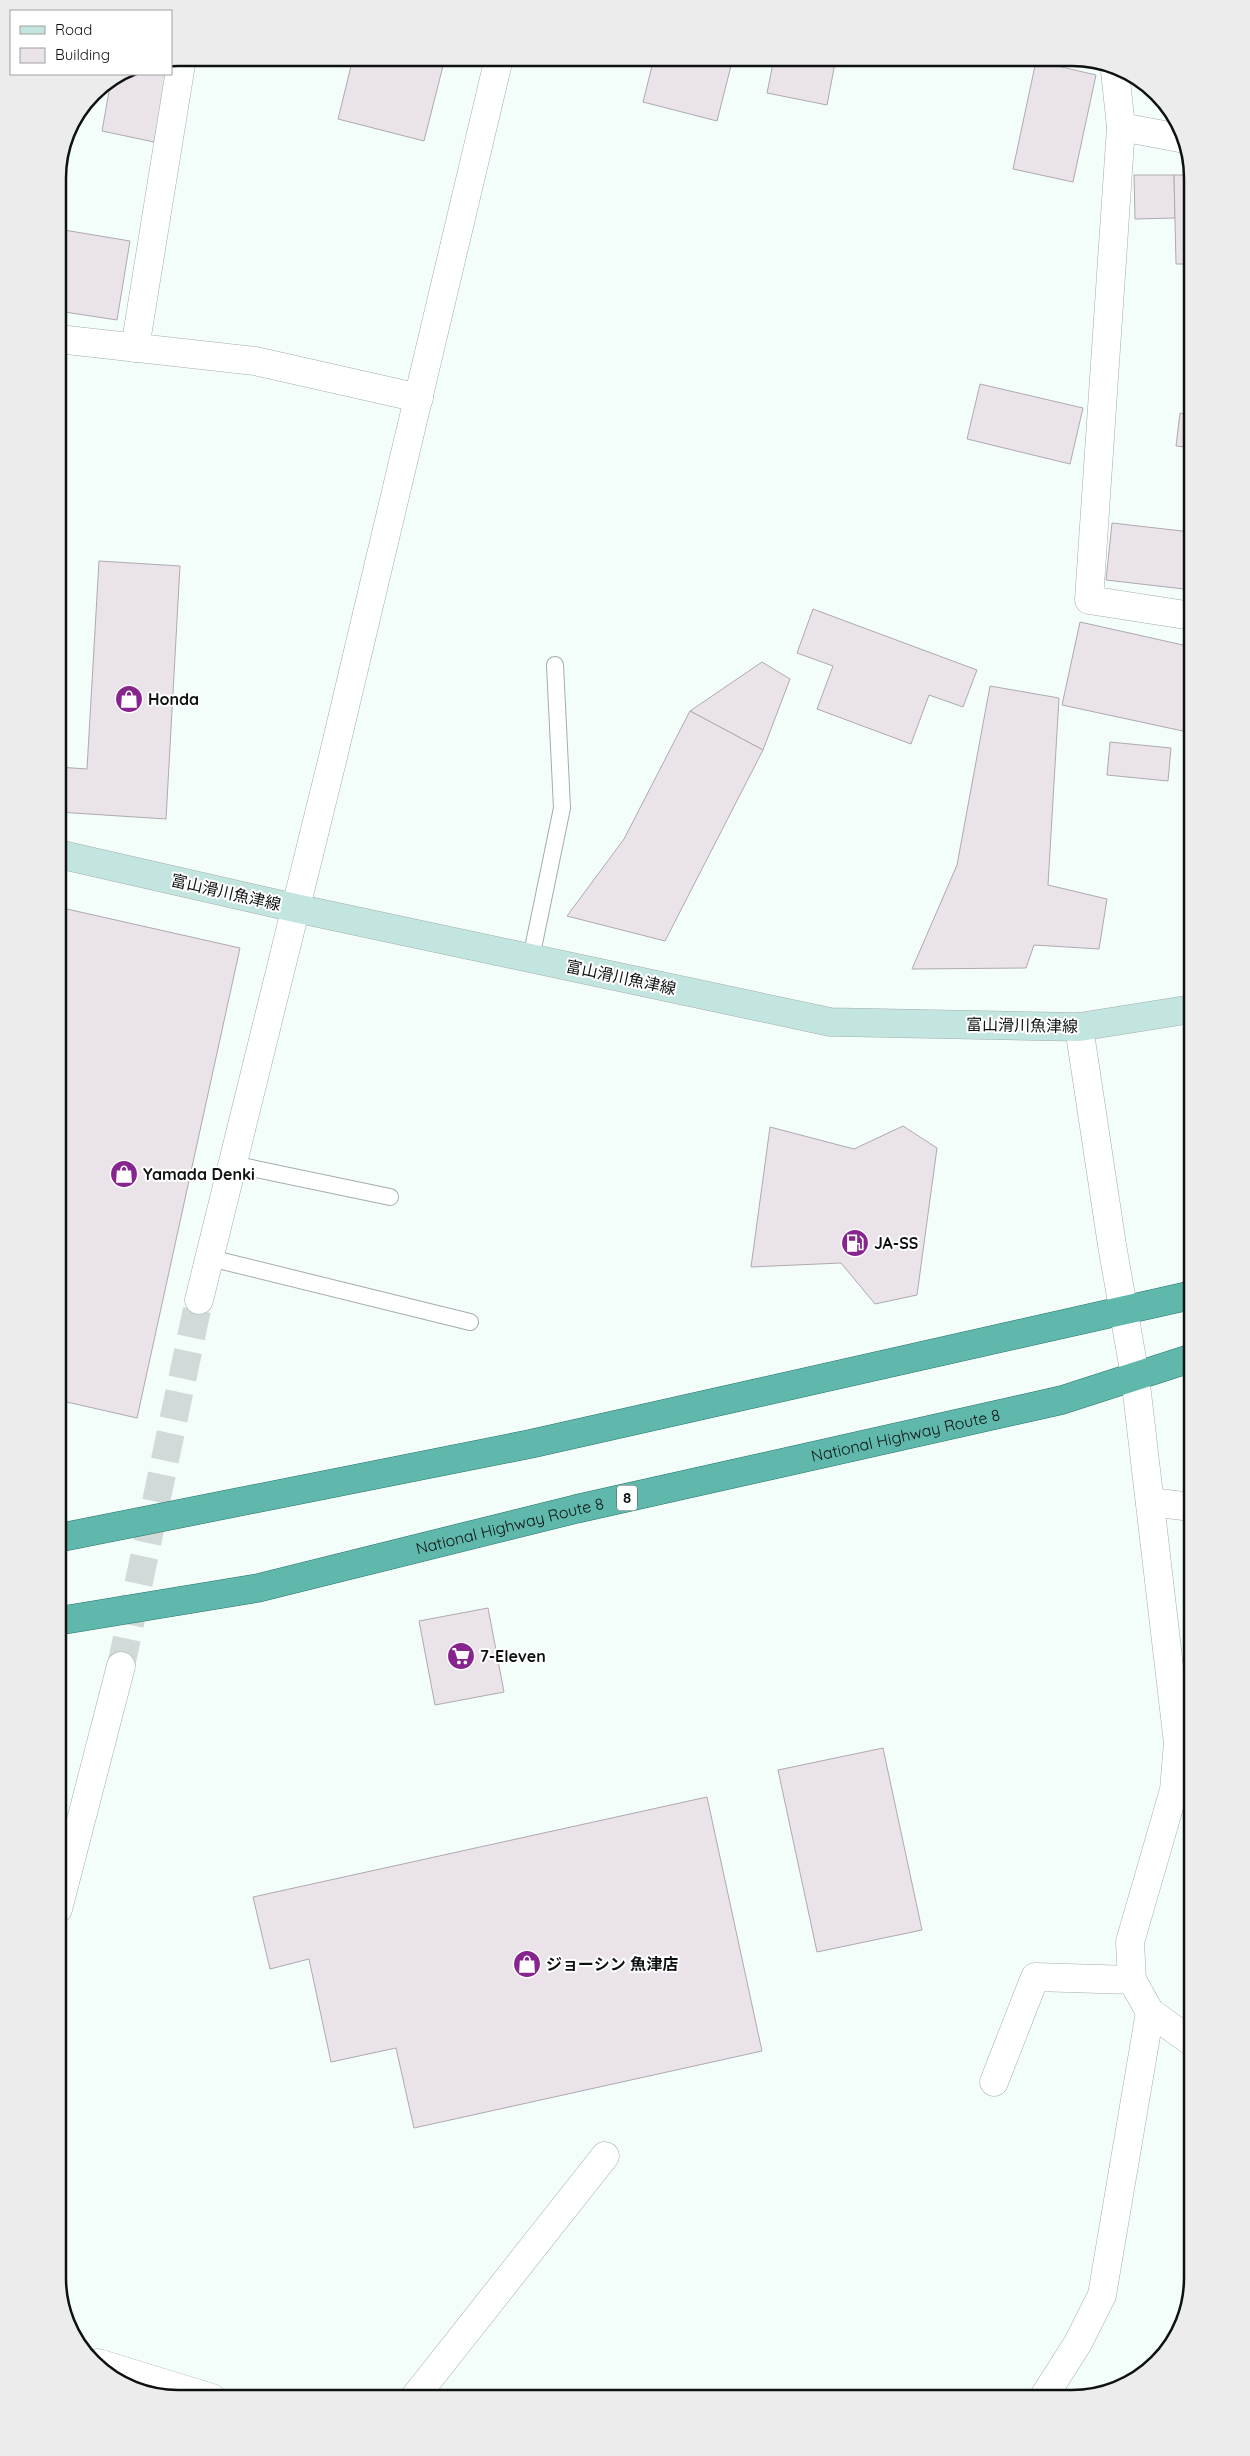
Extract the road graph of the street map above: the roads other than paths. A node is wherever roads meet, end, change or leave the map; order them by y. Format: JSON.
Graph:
{"nodes":[{"id":1,"x":181,"y":66,"type":"edge"},
{"id":2,"x":497,"y":66,"type":"edge"},
{"id":3,"x":1115,"y":75,"type":"edge"},
{"id":4,"x":1121,"y":126,"type":"junction"},
{"id":5,"x":1176,"y":137,"type":"edge"},
{"id":6,"x":66,"y":340,"type":"edge"},
{"id":7,"x":136,"y":348,"type":"junction"},
{"id":8,"x":418,"y":398,"type":"junction"},
{"id":9,"x":1184,"y":615,"type":"edge"},
{"id":10,"x":555,"y":665,"type":"dead end"},
{"id":11,"x":66,"y":856,"type":"edge"},
{"id":12,"x":295,"y":908,"type":"junction"},
{"id":13,"x":531,"y":958,"type":"junction"},
{"id":14,"x":1184,"y":1010,"type":"edge"},
{"id":15,"x":1079,"y":1027,"type":"junction"},
{"id":16,"x":232,"y":1164,"type":"junction"},
{"id":17,"x":390,"y":1197,"type":"dead end"},
{"id":18,"x":210,"y":1258,"type":"junction"},
{"id":19,"x":1184,"y":1297,"type":"edge"},
{"id":20,"x":199,"y":1300,"type":"tunnel mouth"},
{"id":21,"x":1124,"y":1312,"type":"junction"},
{"id":22,"x":470,"y":1322,"type":"dead end"},
{"id":23,"x":1184,"y":1361,"type":"edge"},
{"id":24,"x":1135,"y":1376,"type":"junction"},
{"id":25,"x":1150,"y":1502,"type":"junction"},
{"id":26,"x":1184,"y":1506,"type":"edge"},
{"id":27,"x":66,"y":1536,"type":"edge"},
{"id":28,"x":66,"y":1620,"type":"edge"},
{"id":29,"x":120,"y":1666,"type":"tunnel mouth"},
{"id":30,"x":66,"y":1878,"type":"edge"},
{"id":31,"x":1132,"y":1980,"type":"junction"},
{"id":32,"x":1150,"y":2012,"type":"junction"},
{"id":33,"x":1184,"y":2036,"type":"edge"},
{"id":34,"x":994,"y":2082,"type":"dead end"},
{"id":35,"x":605,"y":2156,"type":"dead end"},
{"id":36,"x":108,"y":2365,"type":"edge"},
{"id":37,"x":187,"y":2390,"type":"edge"},
{"id":38,"x":420,"y":2390,"type":"edge"},
{"id":39,"x":1048,"y":2390,"type":"edge"}],
"edges":[{"from":1,"to":7,"type":"street"},
{"from":2,"to":8,"type":"street"},
{"from":3,"to":4,"type":"street"},
{"from":4,"to":5,"type":"street"},
{"from":4,"to":9,"type":"street"},
{"from":6,"to":7,"type":"street"},
{"from":7,"to":8,"type":"street"},
{"from":8,"to":12,"type":"street"},
{"from":10,"to":13,"type":"lane"},
{"from":11,"to":12,"type":"main road","name":"富山滑川魚津線"},
{"from":12,"to":13,"type":"main road","name":"富山滑川魚津線"},
{"from":12,"to":16,"type":"street"},
{"from":13,"to":15,"type":"main road","name":"富山滑川魚津線"},
{"from":14,"to":15,"type":"main road","name":"富山滑川魚津線"},
{"from":15,"to":21,"type":"street"},
{"from":16,"to":17,"type":"lane"},
{"from":16,"to":18,"type":"street"},
{"from":18,"to":20,"type":"street"},
{"from":18,"to":22,"type":"lane"},
{"from":19,"to":21,"type":"highway"},
{"from":21,"to":24,"type":"street"},
{"from":21,"to":27,"type":"highway"},
{"from":23,"to":24,"type":"highway","name":"National Highway Route 8","number":"8"},
{"from":24,"to":25,"type":"street"},
{"from":24,"to":28,"type":"highway","name":"National Highway Route 8","number":"8"},
{"from":25,"to":26,"type":"street"},
{"from":25,"to":31,"type":"street"},
{"from":29,"to":30,"type":"street"},
{"from":31,"to":32,"type":"street"},
{"from":31,"to":34,"type":"street"},
{"from":32,"to":33,"type":"street"},
{"from":32,"to":39,"type":"street"},
{"from":35,"to":38,"type":"street"},
{"from":36,"to":37,"type":"street"}]}
